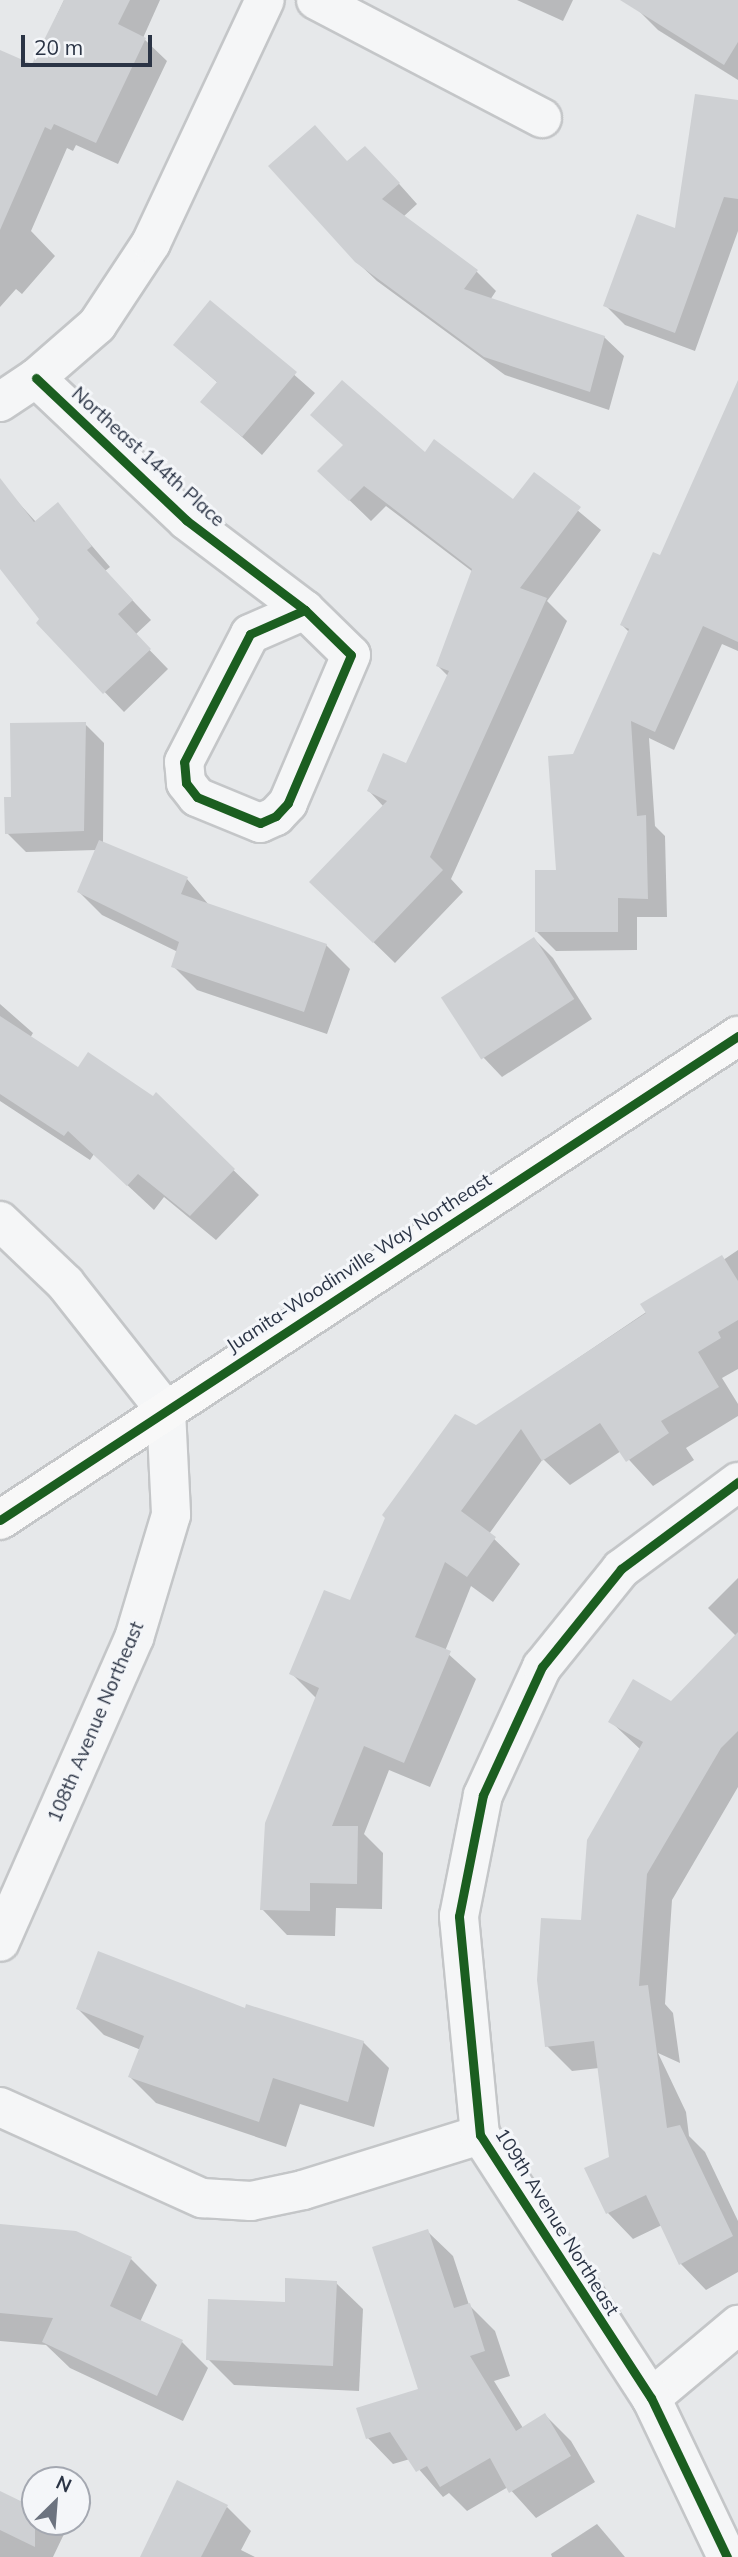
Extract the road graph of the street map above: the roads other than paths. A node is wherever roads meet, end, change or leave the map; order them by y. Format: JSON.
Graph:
{"nodes":[{"id":1,"x":265,"y":0,"type":"edge"},
{"id":2,"x":316,"y":0,"type":"edge"},
{"id":3,"x":541,"y":118,"type":"dead end"},
{"id":4,"x":36,"y":378,"type":"junction"},
{"id":5,"x":0,"y":402,"type":"edge"},
{"id":6,"x":304,"y":610,"type":"junction"},
{"id":7,"x":738,"y":1036,"type":"edge"},
{"id":8,"x":0,"y":1221,"type":"edge"},
{"id":9,"x":166,"y":1411,"type":"junction"},
{"id":10,"x":738,"y":1482,"type":"edge"},
{"id":11,"x":0,"y":1520,"type":"edge"},
{"id":12,"x":0,"y":1942,"type":"edge"},
{"id":13,"x":0,"y":2107,"type":"edge"},
{"id":14,"x":480,"y":2135,"type":"junction"},
{"id":15,"x":738,"y":2325,"type":"edge"},
{"id":16,"x":651,"y":2398,"type":"junction"},
{"id":17,"x":727,"y":2557,"type":"edge"}],
"edges":[{"from":1,"to":4,"type":"street"},
{"from":2,"to":3,"type":"street"},
{"from":4,"to":5,"type":"street"},
{"from":4,"to":6,"type":"street","name":"Northeast 144th Place"},
{"from":6,"to":6,"type":"street","name":"Northeast 144th Place"},
{"from":7,"to":9,"type":"main road","name":"Juanita-Woodinville Way Northeast"},
{"from":8,"to":9,"type":"street"},
{"from":9,"to":11,"type":"main road","name":"Juanita-Woodinville Way Northeast"},
{"from":9,"to":12,"type":"street","name":"108th Avenue Northeast"},
{"from":10,"to":14,"type":"street","name":"109th Avenue Northeast"},
{"from":13,"to":14,"type":"street"},
{"from":14,"to":16,"type":"street","name":"109th Avenue Northeast"},
{"from":15,"to":16,"type":"street"},
{"from":16,"to":17,"type":"street","name":"109th Avenue Northeast"}]}
